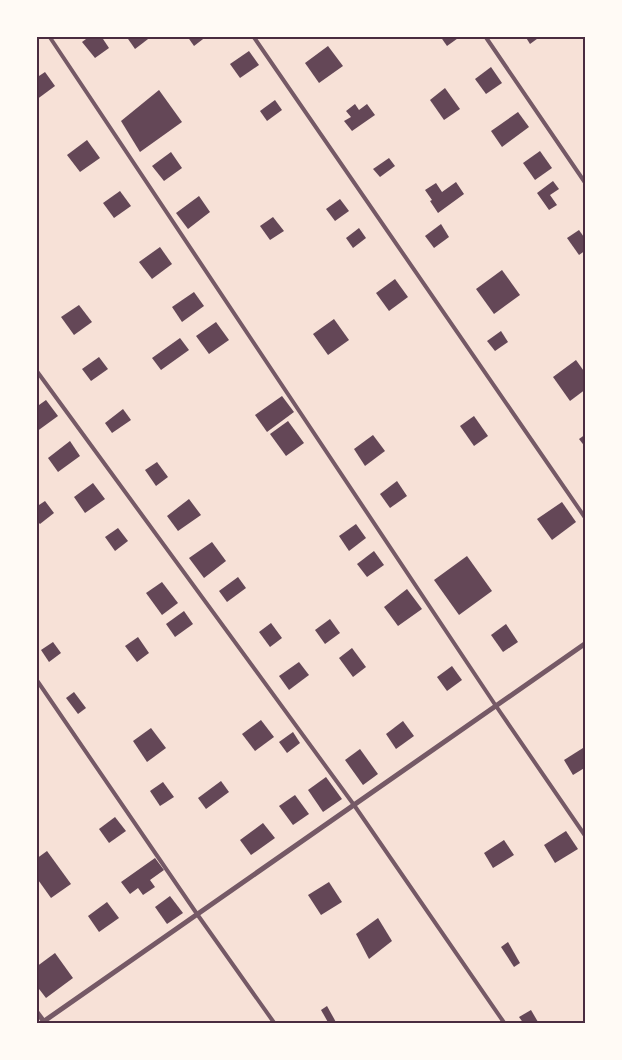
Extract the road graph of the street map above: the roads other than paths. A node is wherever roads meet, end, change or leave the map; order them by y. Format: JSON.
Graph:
{"nodes":[{"id":1,"x":49,"y":36,"type":"edge"},
{"id":2,"x":253,"y":36,"type":"edge"},
{"id":3,"x":485,"y":36,"type":"edge"},
{"id":4,"x":586,"y":184,"type":"edge"},
{"id":5,"x":36,"y":370,"type":"edge"},
{"id":6,"x":586,"y":519,"type":"edge"},
{"id":7,"x":586,"y":643,"type":"edge"},
{"id":8,"x":36,"y":679,"type":"edge"},
{"id":9,"x":496,"y":706,"type":"junction"},
{"id":10,"x":354,"y":806,"type":"junction"},
{"id":11,"x":586,"y":837,"type":"edge"},
{"id":12,"x":197,"y":914,"type":"junction"},
{"id":13,"x":36,"y":1012,"type":"edge"},
{"id":14,"x":43,"y":1023,"type":"edge"},
{"id":15,"x":275,"y":1024,"type":"edge"},
{"id":16,"x":505,"y":1024,"type":"edge"}],
"edges":[{"from":1,"to":9,"type":"lane"},
{"from":2,"to":6,"type":"lane"},
{"from":3,"to":4,"type":"lane"},
{"from":5,"to":10,"type":"lane"},
{"from":7,"to":9,"type":"street"},
{"from":8,"to":12,"type":"lane"},
{"from":9,"to":10,"type":"street"},
{"from":9,"to":11,"type":"lane"},
{"from":10,"to":12,"type":"street"},
{"from":10,"to":16,"type":"lane"},
{"from":12,"to":14,"type":"street"},
{"from":12,"to":15,"type":"lane"},
{"from":13,"to":14,"type":"street"}]}
